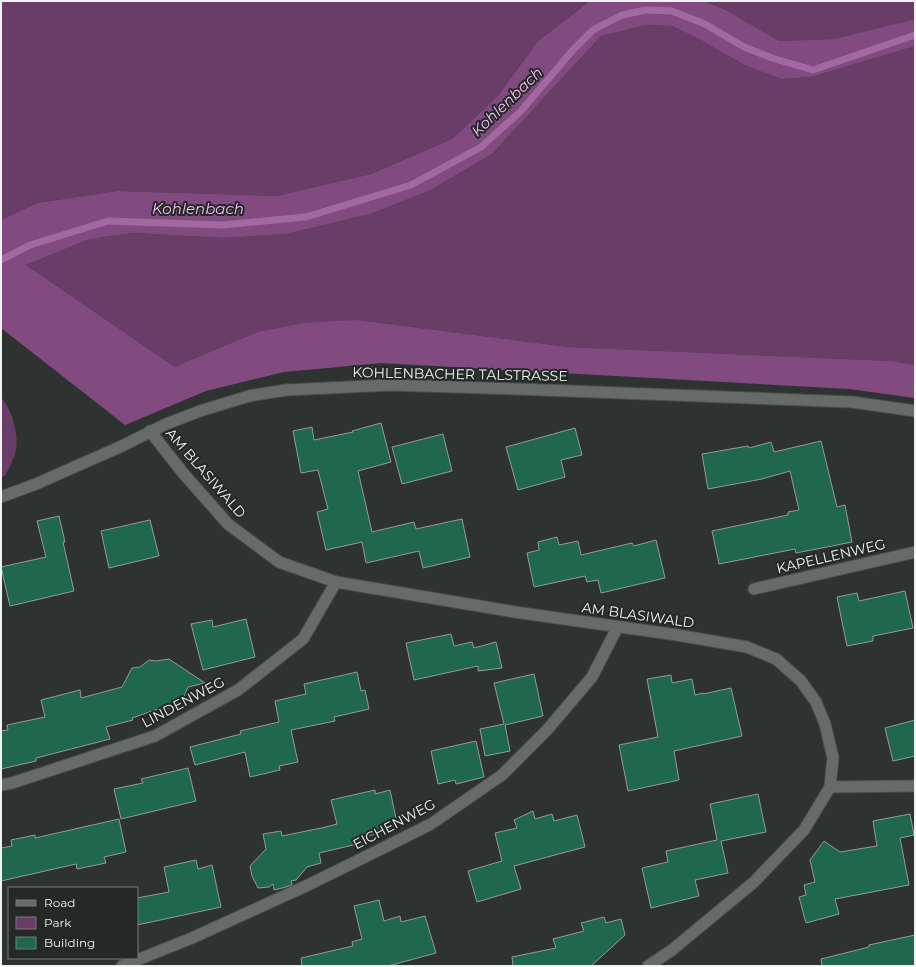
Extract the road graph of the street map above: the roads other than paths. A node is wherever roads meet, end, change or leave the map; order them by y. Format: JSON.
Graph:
{"nodes":[{"id":1,"x":915,"y":411,"type":"edge"},
{"id":2,"x":150,"y":431,"type":"junction"},
{"id":3,"x":1,"y":497,"type":"edge"},
{"id":4,"x":915,"y":552,"type":"edge"},
{"id":5,"x":336,"y":582,"type":"junction"},
{"id":6,"x":754,"y":589,"type":"dead end"},
{"id":7,"x":617,"y":628,"type":"junction"},
{"id":8,"x":1,"y":785,"type":"edge"},
{"id":9,"x":915,"y":786,"type":"edge"},
{"id":10,"x":830,"y":787,"type":"junction"},
{"id":11,"x":122,"y":966,"type":"edge"},
{"id":12,"x":648,"y":966,"type":"edge"}],
"edges":[{"from":1,"to":2,"type":"street","name":"KOHLENBACHER TALSTRASSE"},
{"from":2,"to":3,"type":"street","name":"KOHLENBACHER TALSTRASSE"},
{"from":2,"to":5,"type":"street","name":"AM BLASIWALD"},
{"from":4,"to":6,"type":"street","name":"KAPELLENWEG"},
{"from":5,"to":7,"type":"street","name":"AM BLASIWALD"},
{"from":5,"to":8,"type":"street","name":"LINDENWEG"},
{"from":7,"to":10,"type":"street","name":"AM BLASIWALD"},
{"from":7,"to":11,"type":"street","name":"EICHENWEG"},
{"from":9,"to":10,"type":"street"},
{"from":10,"to":12,"type":"street","name":"AM BLASIWALD"}]}
